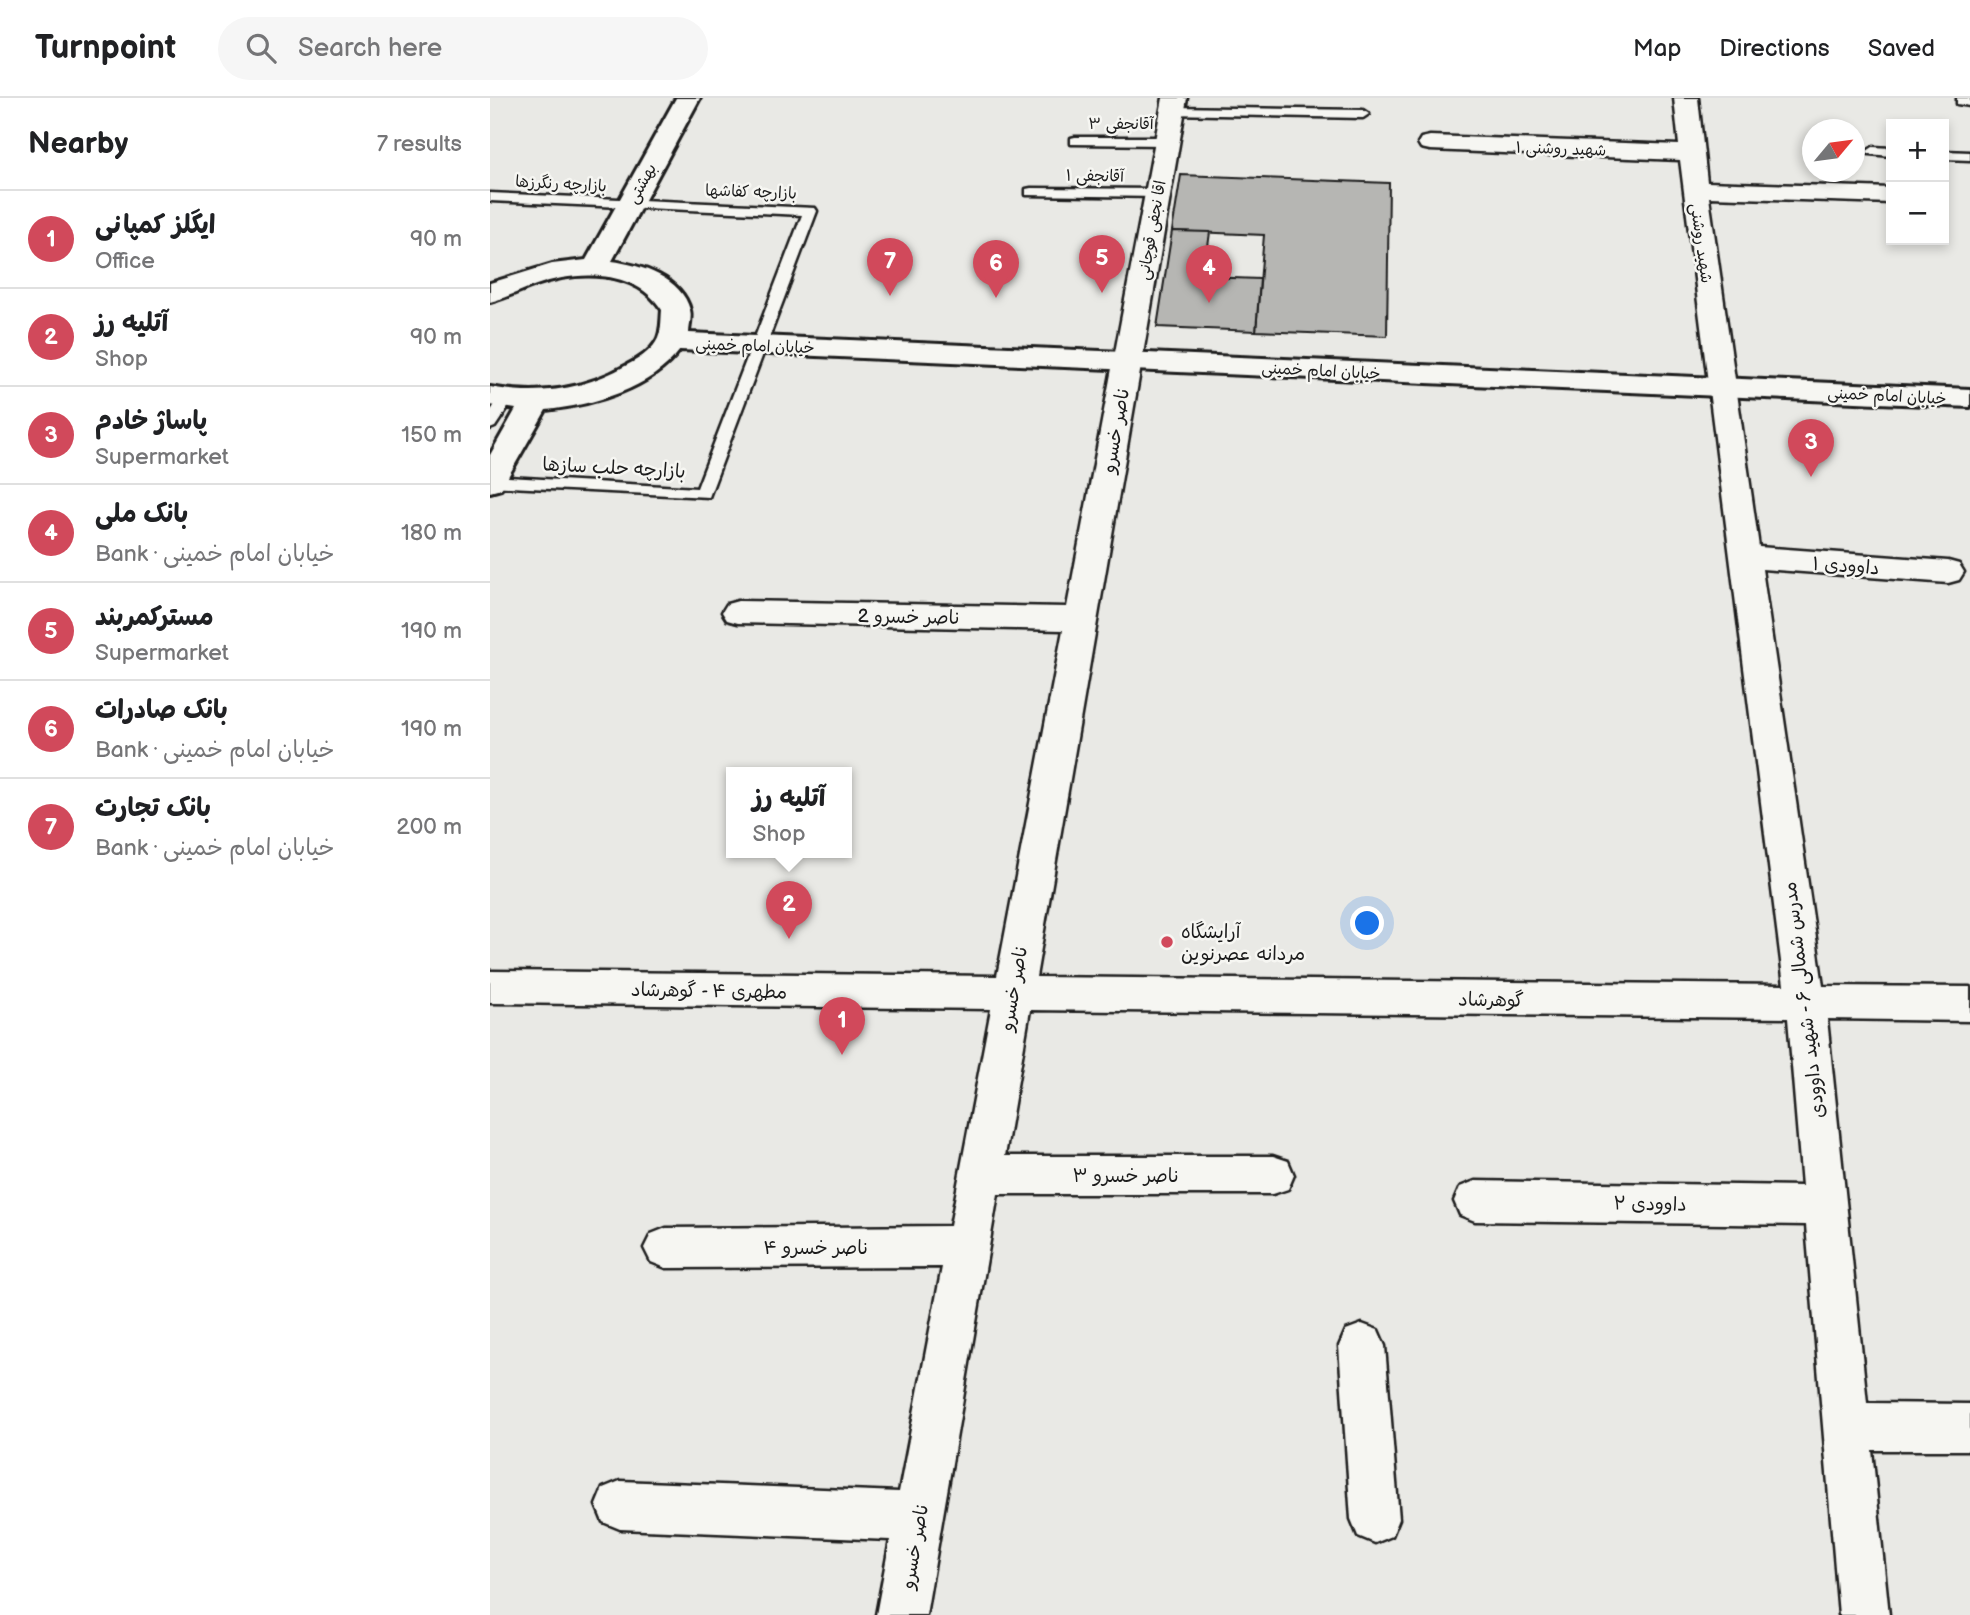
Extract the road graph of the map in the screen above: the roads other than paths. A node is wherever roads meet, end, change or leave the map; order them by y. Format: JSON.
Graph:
{"nodes":[{"id":1,"x":688,"y":98,"type":"edge"},
{"id":2,"x":1686,"y":98,"type":"edge"},
{"id":3,"x":1174,"y":104,"type":"edge"},
{"id":4,"x":1363,"y":114,"type":"dead end"},
{"id":5,"x":1074,"y":141,"type":"dead end"},
{"id":6,"x":1167,"y":141,"type":"junction"},
{"id":7,"x":1430,"y":143,"type":"dead end"},
{"id":8,"x":1874,"y":151,"type":"dead end"},
{"id":9,"x":1886,"y":152,"type":"edge"},
{"id":10,"x":1693,"y":153,"type":"junction"},
{"id":11,"x":1949,"y":155,"type":"edge"},
{"id":12,"x":1970,"y":156,"type":"edge"},
{"id":13,"x":1695,"y":189,"type":"junction"},
{"id":14,"x":1031,"y":191,"type":"dead end"},
{"id":15,"x":1158,"y":193,"type":"junction"},
{"id":16,"x":1886,"y":195,"type":"edge"},
{"id":17,"x":490,"y":197,"type":"edge"},
{"id":18,"x":630,"y":204,"type":"junction"},
{"id":19,"x":595,"y":268,"type":"junction"},
{"id":20,"x":490,"y":294,"type":"edge"},
{"id":21,"x":672,"y":341,"type":"junction"},
{"id":22,"x":759,"y":345,"type":"junction"},
{"id":23,"x":1128,"y":361,"type":"junction"},
{"id":24,"x":1721,"y":387,"type":"junction"},
{"id":25,"x":1970,"y":398,"type":"edge"},
{"id":26,"x":536,"y":401,"type":"junction"},
{"id":27,"x":495,"y":407,"type":"edge"},
{"id":28,"x":490,"y":481,"type":"edge"},
{"id":29,"x":1744,"y":557,"type":"junction"},
{"id":30,"x":1948,"y":572,"type":"dead end"},
{"id":31,"x":738,"y":612,"type":"dead end"},
{"id":32,"x":1080,"y":619,"type":"junction"},
{"id":33,"x":490,"y":987,"type":"edge"},
{"id":34,"x":1011,"y":994,"type":"junction"},
{"id":35,"x":1806,"y":1002,"type":"junction"},
{"id":36,"x":1970,"y":1004,"type":"edge"},
{"id":37,"x":1273,"y":1174,"type":"dead end"},
{"id":38,"x":979,"y":1175,"type":"junction"},
{"id":39,"x":1475,"y":1201,"type":"dead end"},
{"id":40,"x":1825,"y":1206,"type":"junction"},
{"id":41,"x":967,"y":1246,"type":"junction"},
{"id":42,"x":666,"y":1248,"type":"dead end"},
{"id":43,"x":1362,"y":1346,"type":"dead end"},
{"id":44,"x":1846,"y":1426,"type":"junction"},
{"id":45,"x":1970,"y":1427,"type":"edge"},
{"id":46,"x":621,"y":1505,"type":"dead end"},
{"id":47,"x":919,"y":1517,"type":"junction"},
{"id":48,"x":1375,"y":1519,"type":"dead end"},
{"id":49,"x":901,"y":1615,"type":"edge"},
{"id":50,"x":1864,"y":1615,"type":"edge"}],
"edges":[{"from":1,"to":18,"type":"main road","name":"بهشتی"},
{"from":2,"to":10,"type":"street","name":"شهید روشنی"},
{"from":3,"to":4,"type":"lane"},
{"from":3,"to":6,"type":"street","name":"اقا نجفی قوچانی"},
{"from":5,"to":6,"type":"lane","name":"آقانجفی ۳"},
{"from":6,"to":15,"type":"street","name":"اقا نجفی قوچانی"},
{"from":7,"to":10,"type":"street","name":"شهید روشنی ۱"},
{"from":8,"to":9,"type":"lane"},
{"from":10,"to":13,"type":"street","name":"شهید روشنی"},
{"from":11,"to":12,"type":"lane"},
{"from":13,"to":16,"type":"street"},
{"from":13,"to":24,"type":"street","name":"شهید روشنی"},
{"from":14,"to":15,"type":"lane","name":"آقانجفی ۱"},
{"from":15,"to":23,"type":"street","name":"اقا نجفی قوچانی"},
{"from":17,"to":18,"type":"lane","name":"بازارچه رنگرزها"},
{"from":18,"to":19,"type":"main road","name":"بهشتی"},
{"from":18,"to":22,"type":"lane","name":"بازارچه کفاشها"},
{"from":19,"to":20,"type":"main road"},
{"from":19,"to":21,"type":"main road"},
{"from":21,"to":22,"type":"main road","name":"خیابان امام خمینی"},
{"from":21,"to":26,"type":"main road"},
{"from":22,"to":23,"type":"main road","name":"خیابان امام خمینی"},
{"from":22,"to":28,"type":"lane","name":"بازارچه حلب سازها"},
{"from":23,"to":24,"type":"main road","name":"خیابان امام خمینی"},
{"from":23,"to":32,"type":"street","name":"ناصر خسرو"},
{"from":24,"to":25,"type":"main road","name":"خیابان امام خمینی"},
{"from":24,"to":29,"type":"street","name":"مدرس شمالی ۶ - شهید داوودی"},
{"from":26,"to":27,"type":"main road"},
{"from":26,"to":28,"type":"main road"},
{"from":29,"to":30,"type":"street","name":"داوودی ۱"},
{"from":29,"to":35,"type":"street","name":"مدرس شمالی ۶ - شهید داوودی"},
{"from":31,"to":32,"type":"street","name":"ناصر خسرو 2"},
{"from":32,"to":34,"type":"street","name":"ناصر خسرو"},
{"from":33,"to":34,"type":"street","name":"مطهری ۴ - گوهرشاد"},
{"from":34,"to":35,"type":"street","name":"گوهرشاد"},
{"from":34,"to":38,"type":"street","name":"ناصر خسرو"},
{"from":35,"to":36,"type":"street","name":"گوهرشاد"},
{"from":35,"to":40,"type":"street","name":"مدرس شمالی ۶ - شهید داوودی"},
{"from":37,"to":38,"type":"street","name":"ناصر خسرو ۳"},
{"from":38,"to":41,"type":"street","name":"ناصر خسرو"},
{"from":39,"to":40,"type":"street","name":"داوودی ۲"},
{"from":40,"to":44,"type":"street","name":"مدرس شمالی ۶ - شهید داوودی"},
{"from":41,"to":42,"type":"street","name":"ناصر خسرو ۴"},
{"from":41,"to":47,"type":"street","name":"ناصر خسرو"},
{"from":43,"to":48,"type":"street"},
{"from":44,"to":45,"type":"street"},
{"from":44,"to":50,"type":"street","name":"مدرس شمالی ۶ - شهید داوودی"},
{"from":46,"to":47,"type":"street"},
{"from":47,"to":49,"type":"street","name":"ناصر خسرو"}]}
